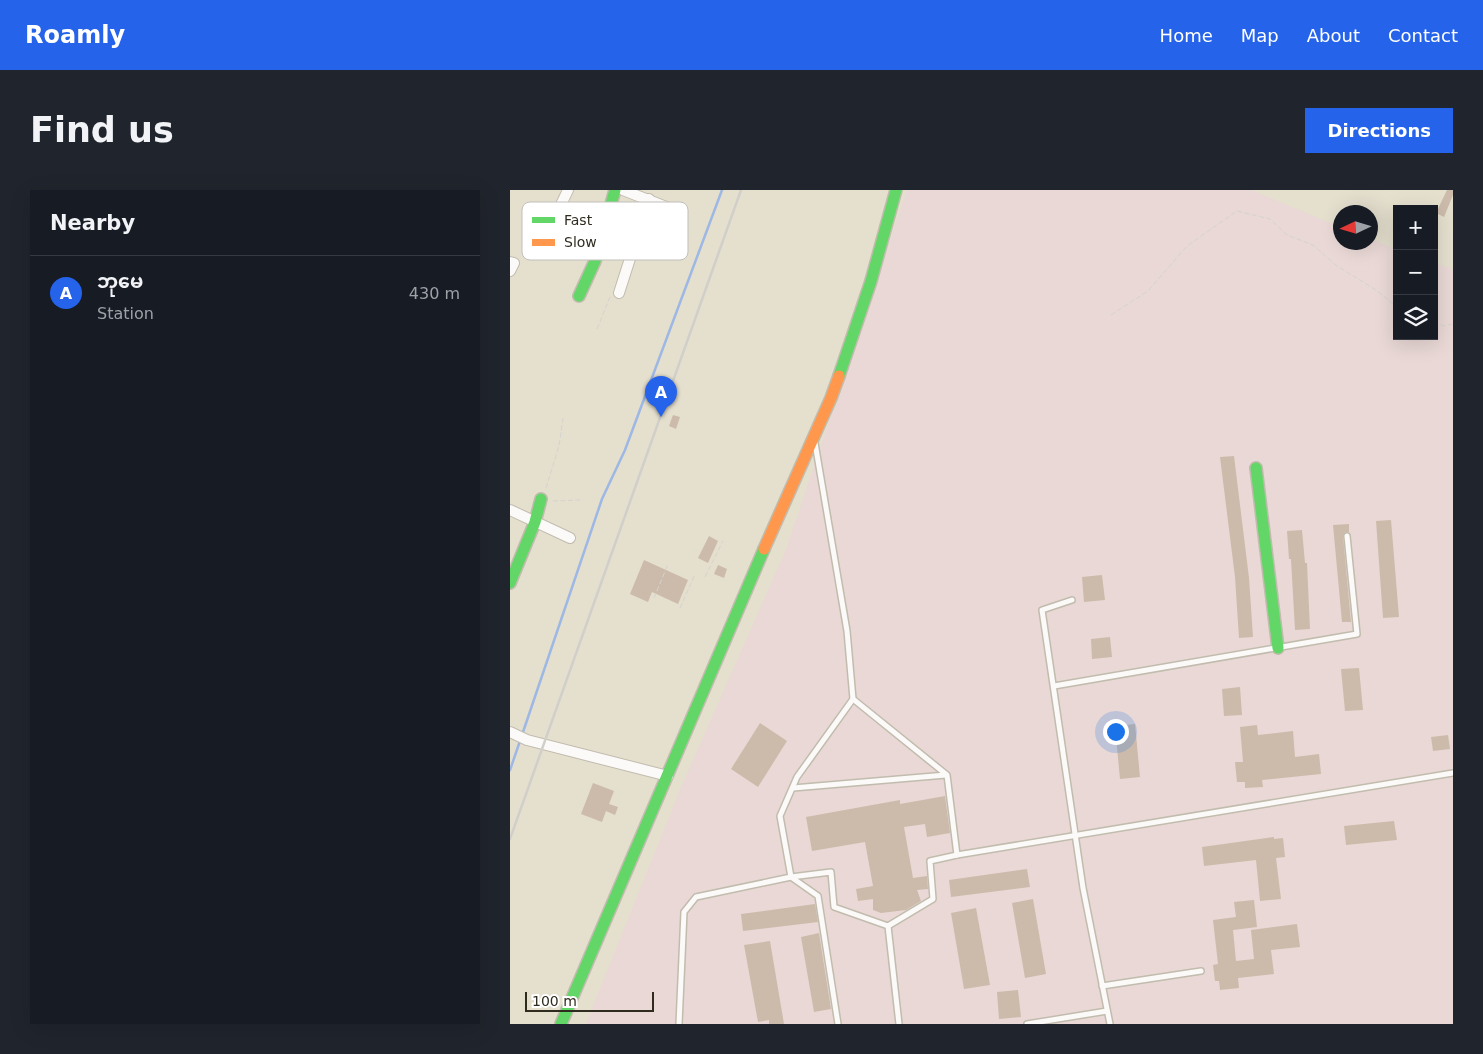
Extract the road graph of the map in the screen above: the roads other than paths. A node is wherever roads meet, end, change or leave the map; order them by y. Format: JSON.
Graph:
{"nodes":[{"id":1,"x":568,"y":190,"type":"edge"},
{"id":2,"x":623,"y":190,"type":"edge"},
{"id":3,"x":896,"y":190,"type":"edge"},
{"id":4,"x":649,"y":199,"type":"junction"},
{"id":5,"x":562,"y":202,"type":"edge"},
{"id":6,"x":648,"y":202,"type":"edge"},
{"id":7,"x":656,"y":202,"type":"edge"},
{"id":8,"x":595,"y":260,"type":"edge"},
{"id":9,"x":630,"y":260,"type":"edge"},
{"id":10,"x":619,"y":293,"type":"road end"},
{"id":11,"x":579,"y":296,"type":"dead end"},
{"id":12,"x":814,"y":438,"type":"junction"},
{"id":13,"x":1256,"y":468,"type":"dead end"},
{"id":14,"x":542,"y":499,"type":"road end"},
{"id":15,"x":510,"y":510,"type":"edge"},
{"id":16,"x":535,"y":522,"type":"junction"},
{"id":17,"x":1347,"y":536,"type":"dead end"},
{"id":18,"x":570,"y":538,"type":"dead end"},
{"id":19,"x":510,"y":583,"type":"edge"},
{"id":20,"x":1072,"y":600,"type":"dead end"},
{"id":21,"x":1278,"y":648,"type":"junction"},
{"id":22,"x":1054,"y":686,"type":"junction"},
{"id":23,"x":853,"y":699,"type":"junction"},
{"id":24,"x":512,"y":733,"type":"edge"},
{"id":25,"x":1453,"y":773,"type":"edge"},
{"id":26,"x":947,"y":774,"type":"junction"},
{"id":27,"x":668,"y":776,"type":"junction"},
{"id":28,"x":793,"y":788,"type":"junction"},
{"id":29,"x":1076,"y":835,"type":"junction"},
{"id":30,"x":957,"y":855,"type":"junction"},
{"id":31,"x":791,"y":877,"type":"junction"},
{"id":32,"x":888,"y":926,"type":"junction"},
{"id":33,"x":1201,"y":971,"type":"dead end"},
{"id":34,"x":1102,"y":986,"type":"junction"},
{"id":35,"x":1107,"y":1011,"type":"junction"},
{"id":36,"x":561,"y":1024,"type":"edge"},
{"id":37,"x":679,"y":1024,"type":"edge"},
{"id":38,"x":838,"y":1024,"type":"edge"},
{"id":39,"x":899,"y":1024,"type":"edge"},
{"id":40,"x":1027,"y":1024,"type":"edge"},
{"id":41,"x":1110,"y":1024,"type":"edge"}],
"edges":[{"from":1,"to":5,"type":"street"},
{"from":2,"to":4,"type":"street"},
{"from":3,"to":12,"type":"street"},
{"from":4,"to":6,"type":"street"},
{"from":4,"to":7,"type":"street"},
{"from":8,"to":11,"type":"street"},
{"from":9,"to":10,"type":"street"},
{"from":12,"to":23,"type":"lane"},
{"from":12,"to":27,"type":"street"},
{"from":13,"to":21,"type":"street"},
{"from":14,"to":16,"type":"street"},
{"from":15,"to":16,"type":"street"},
{"from":16,"to":18,"type":"street"},
{"from":16,"to":19,"type":"street"},
{"from":17,"to":21,"type":"lane"},
{"from":20,"to":22,"type":"lane"},
{"from":21,"to":22,"type":"lane"},
{"from":22,"to":29,"type":"lane"},
{"from":23,"to":26,"type":"lane"},
{"from":23,"to":28,"type":"lane"},
{"from":24,"to":27,"type":"street"},
{"from":25,"to":29,"type":"lane"},
{"from":26,"to":28,"type":"lane"},
{"from":26,"to":30,"type":"lane"},
{"from":27,"to":36,"type":"street"},
{"from":28,"to":31,"type":"lane"},
{"from":29,"to":30,"type":"lane"},
{"from":29,"to":34,"type":"lane"},
{"from":30,"to":32,"type":"lane"},
{"from":31,"to":32,"type":"lane"},
{"from":31,"to":37,"type":"lane"},
{"from":31,"to":38,"type":"lane"},
{"from":32,"to":39,"type":"lane"},
{"from":33,"to":34,"type":"lane"},
{"from":34,"to":35,"type":"lane"},
{"from":35,"to":40,"type":"lane"},
{"from":35,"to":41,"type":"lane"}]}
